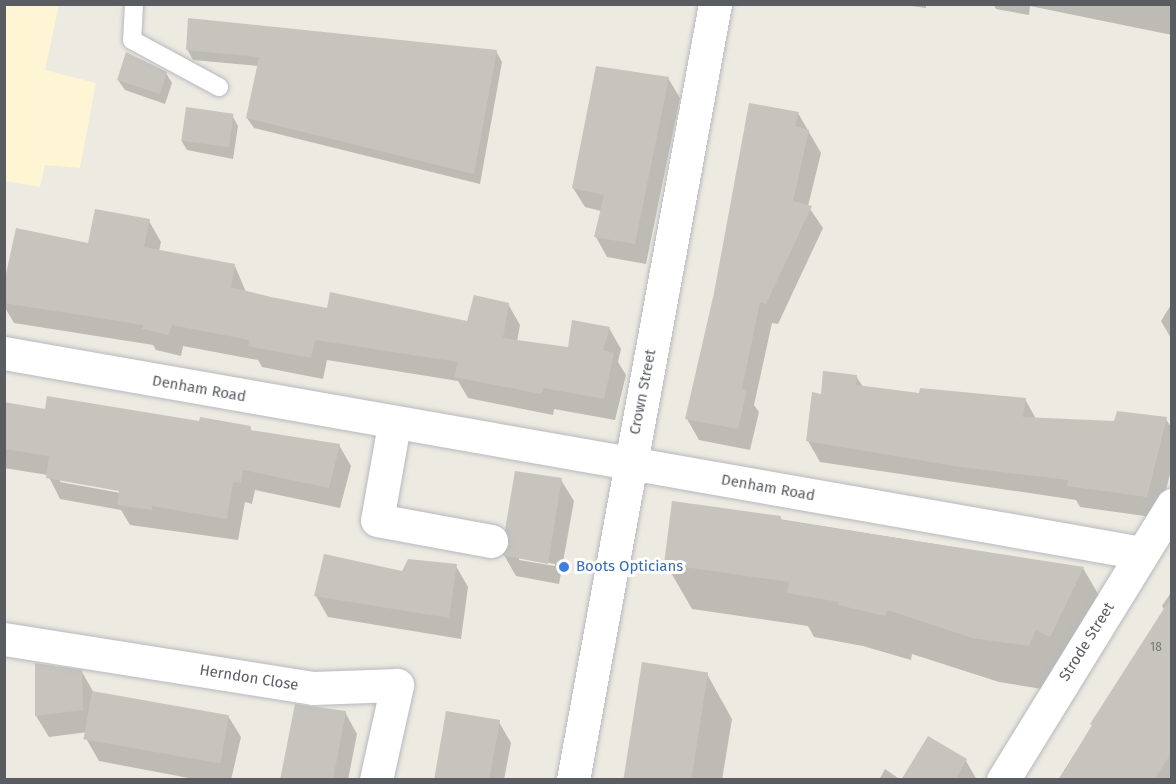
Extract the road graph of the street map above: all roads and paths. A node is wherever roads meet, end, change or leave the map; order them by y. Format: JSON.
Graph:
{"nodes":[{"id":1,"x":715,"y":4,"type":"edge"},
{"id":2,"x":129,"y":7,"type":"edge"},
{"id":3,"x":219,"y":87,"type":"dead end"},
{"id":4,"x":4,"y":353,"type":"edge"},
{"id":5,"x":394,"y":424,"type":"junction"},
{"id":6,"x":630,"y":464,"type":"junction"},
{"id":7,"x":1172,"y":505,"type":"edge"},
{"id":8,"x":491,"y":542,"type":"dead end"},
{"id":9,"x":1142,"y":553,"type":"junction"},
{"id":10,"x":4,"y":639,"type":"edge"},
{"id":11,"x":376,"y":780,"type":"edge"},
{"id":12,"x":573,"y":780,"type":"edge"},
{"id":13,"x":1003,"y":780,"type":"edge"}],
"edges":[{"from":1,"to":6,"type":"street","name":"Crown Street"},
{"from":2,"to":3,"type":"lane"},
{"from":4,"to":5,"type":"street","name":"Denham Road"},
{"from":5,"to":6,"type":"street","name":"Denham Road"},
{"from":5,"to":8,"type":"street"},
{"from":6,"to":9,"type":"street","name":"Denham Road"},
{"from":6,"to":12,"type":"street","name":"Crown Street"},
{"from":7,"to":9,"type":"street","name":"Strode Street"},
{"from":9,"to":13,"type":"street","name":"Strode Street"},
{"from":10,"to":11,"type":"street","name":"Herndon Close"}]}
